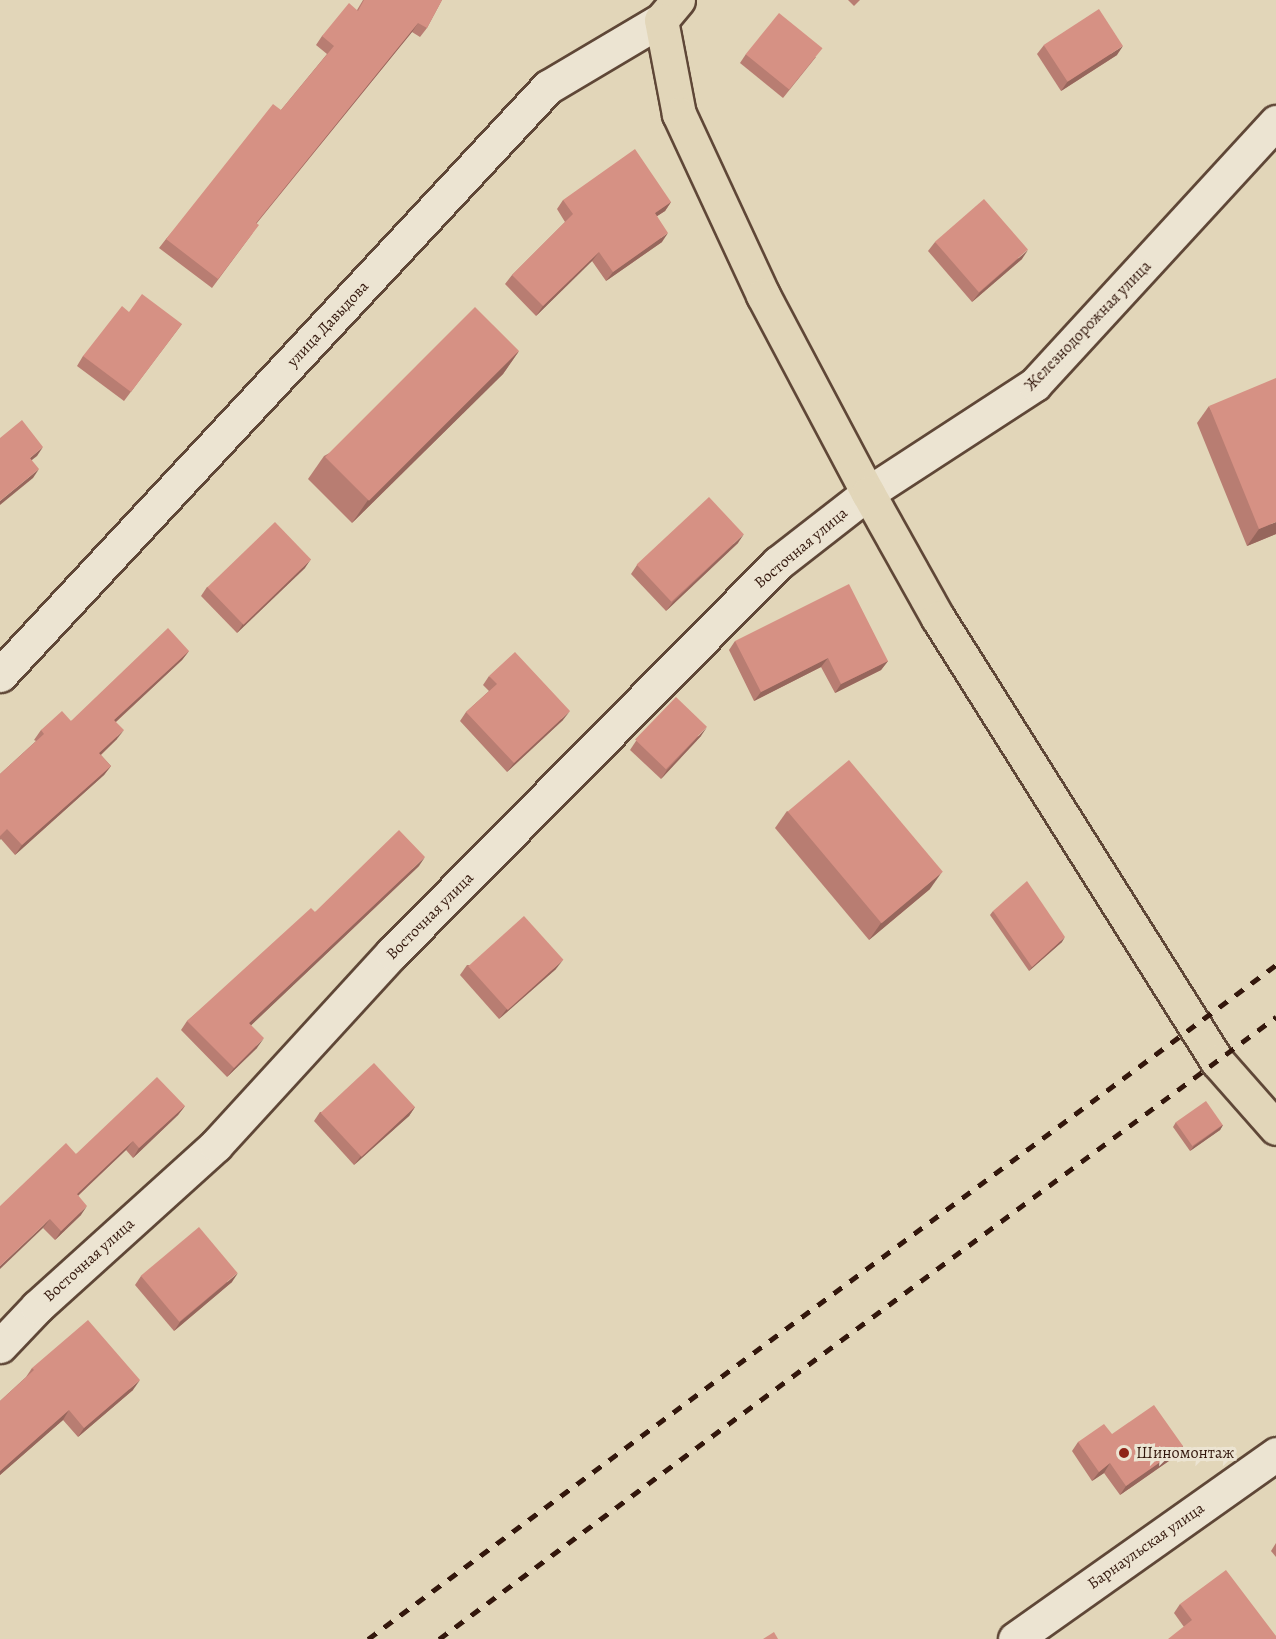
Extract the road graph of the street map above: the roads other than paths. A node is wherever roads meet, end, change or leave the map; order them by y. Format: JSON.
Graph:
{"nodes":[{"id":1,"x":669,"y":10,"type":"edge"},
{"id":2,"x":1276,"y":122,"type":"edge"},
{"id":3,"x":868,"y":493,"type":"junction"},
{"id":4,"x":0,"y":675,"type":"edge"},
{"id":5,"x":1276,"y":1128,"type":"edge"},
{"id":6,"x":0,"y":1346,"type":"edge"},
{"id":7,"x":1276,"y":1454,"type":"edge"},
{"id":8,"x":1015,"y":1639,"type":"edge"}],
"edges":[{"from":1,"to":3,"type":"main road"},
{"from":1,"to":4,"type":"street","name":"улица Давыдова"},
{"from":2,"to":3,"type":"street","name":"Железнодорожная улица"},
{"from":3,"to":5,"type":"main road"},
{"from":3,"to":6,"type":"street","name":"Восточная улица"},
{"from":7,"to":8,"type":"street","name":"Барнаульская улица"}]}
